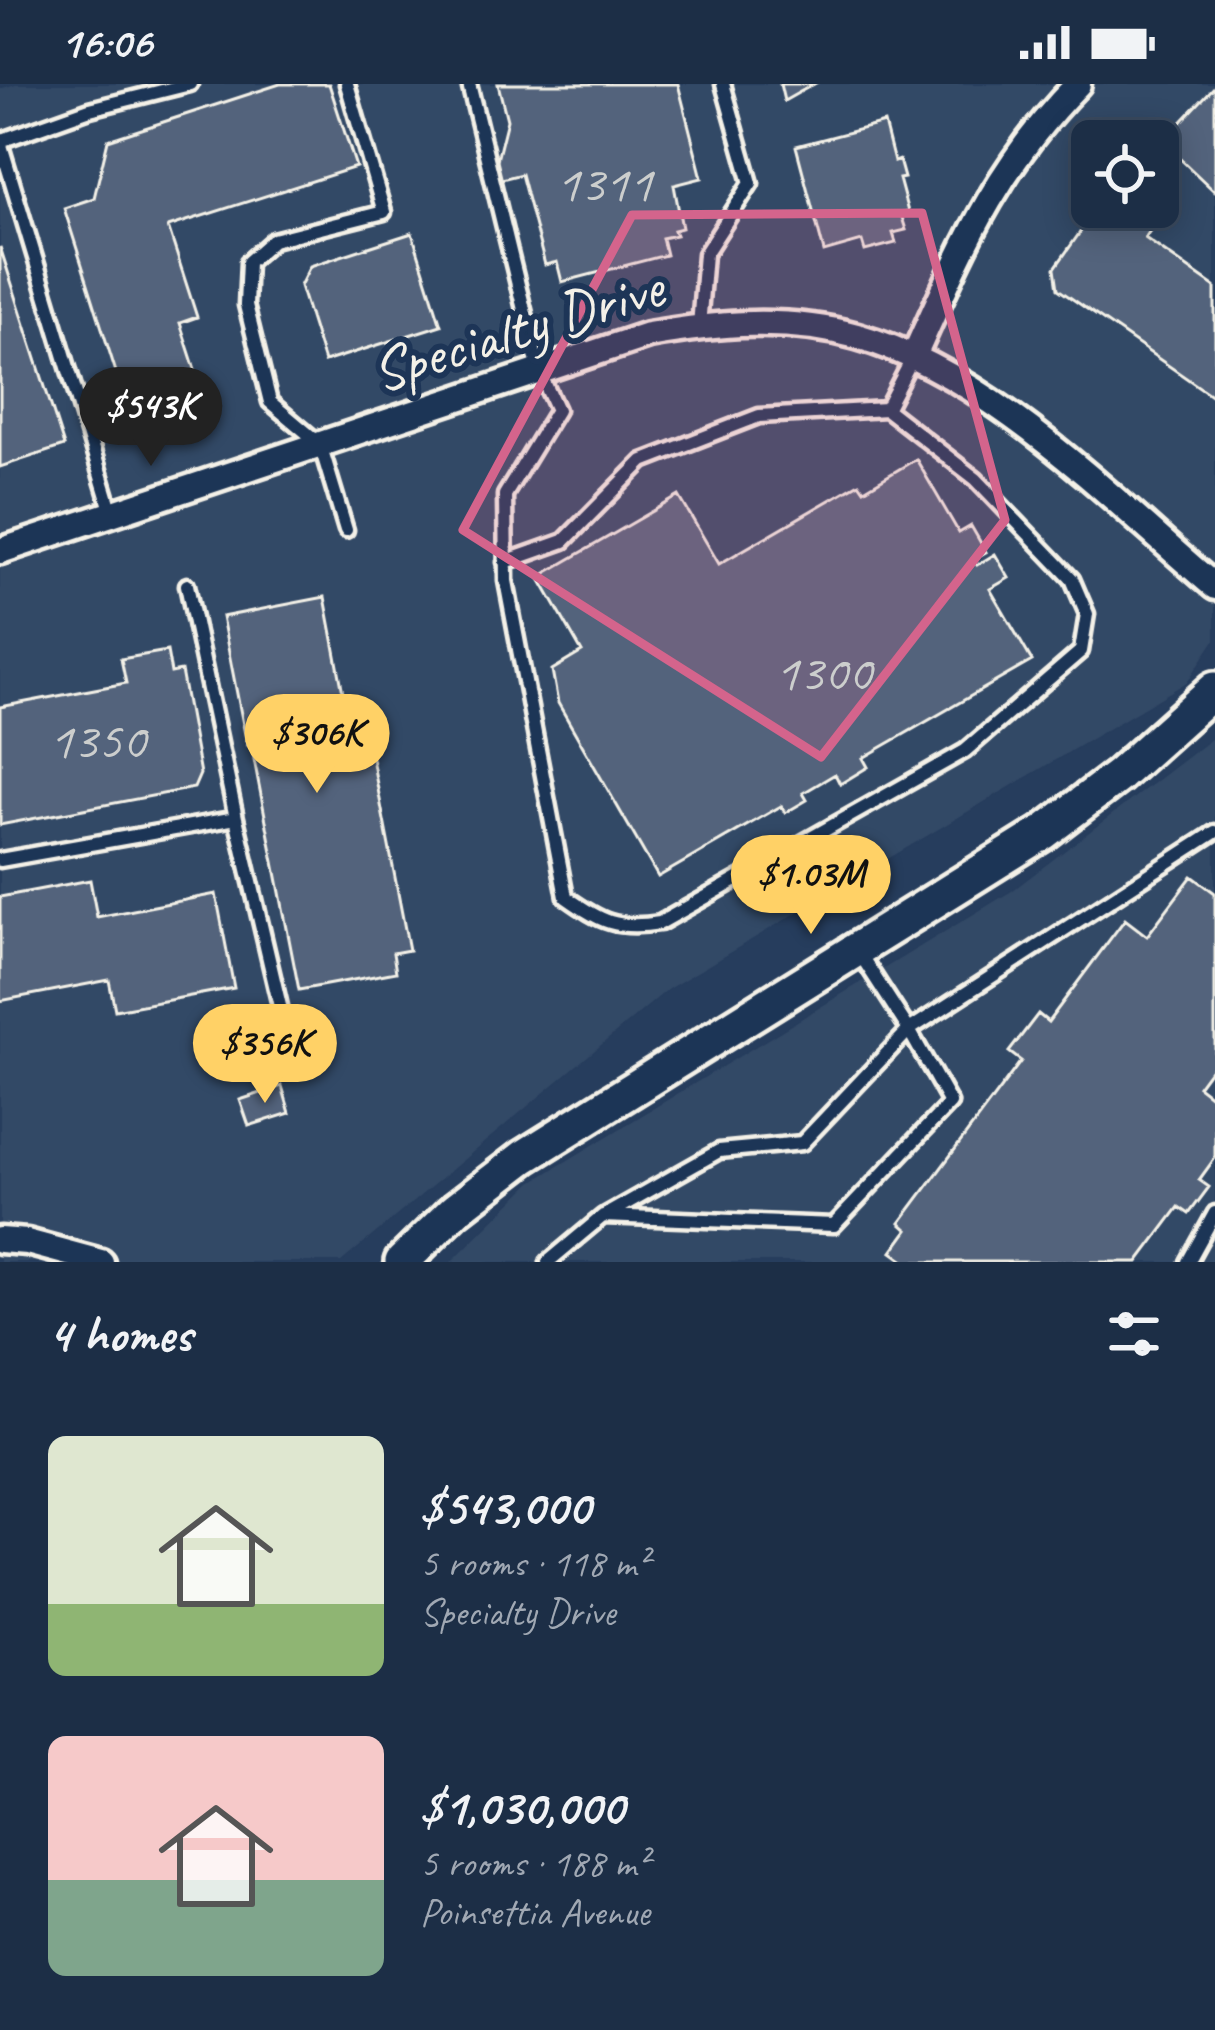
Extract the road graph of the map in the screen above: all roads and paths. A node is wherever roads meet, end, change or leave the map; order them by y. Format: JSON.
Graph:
{"nodes":[{"id":1,"x":190,"y":84,"type":"edge"},
{"id":2,"x":346,"y":84,"type":"edge"},
{"id":3,"x":469,"y":84,"type":"edge"},
{"id":4,"x":723,"y":84,"type":"edge"},
{"id":5,"x":1073,"y":86,"type":"edge"},
{"id":6,"x":0,"y":141,"type":"edge"},
{"id":7,"x":699,"y":326,"type":"junction"},
{"id":8,"x":914,"y":356,"type":"junction"},
{"id":9,"x":539,"y":371,"type":"junction"},
{"id":10,"x":886,"y":409,"type":"junction"},
{"id":11,"x":320,"y":444,"type":"junction"},
{"id":12,"x":112,"y":514,"type":"junction"},
{"id":13,"x":346,"y":530,"type":"dead end"},
{"id":14,"x":0,"y":551,"type":"edge"},
{"id":15,"x":505,"y":562,"type":"junction"},
{"id":16,"x":187,"y":585,"type":"dead end"},
{"id":17,"x":1215,"y":586,"type":"edge"},
{"id":18,"x":1215,"y":689,"type":"edge"},
{"id":19,"x":236,"y":818,"type":"junction"},
{"id":20,"x":1215,"y":832,"type":"edge"},
{"id":21,"x":0,"y":860,"type":"edge"},
{"id":22,"x":857,"y":949,"type":"junction"},
{"id":23,"x":909,"y":1030,"type":"junction"},
{"id":24,"x":287,"y":1036,"type":"dead end"},
{"id":25,"x":1215,"y":1213,"type":"edge"},
{"id":26,"x":603,"y":1216,"type":"junction"},
{"id":27,"x":0,"y":1240,"type":"edge"},
{"id":28,"x":101,"y":1262,"type":"edge"},
{"id":29,"x":401,"y":1262,"type":"edge"},
{"id":30,"x":548,"y":1262,"type":"edge"},
{"id":31,"x":1188,"y":1262,"type":"edge"}],
"edges":[{"from":1,"to":6,"type":"lane"},
{"from":2,"to":11,"type":"lane"},
{"from":3,"to":9,"type":"lane"},
{"from":4,"to":7,"type":"lane"},
{"from":5,"to":8,"type":"street"},
{"from":6,"to":12,"type":"lane"},
{"from":7,"to":8,"type":"street","name":"Specialty Drive"},
{"from":7,"to":9,"type":"street","name":"Specialty Drive"},
{"from":8,"to":10,"type":"lane"},
{"from":8,"to":17,"type":"street","name":"Specialty Drive"},
{"from":9,"to":11,"type":"street","name":"Specialty Drive"},
{"from":9,"to":15,"type":"lane"},
{"from":10,"to":15,"type":"lane"},
{"from":10,"to":15,"type":"lane"},
{"from":11,"to":12,"type":"street","name":"Specialty Drive"},
{"from":11,"to":13,"type":"lane"},
{"from":12,"to":14,"type":"street","name":"Specialty Drive"},
{"from":16,"to":19,"type":"lane"},
{"from":18,"to":22,"type":"main road"},
{"from":19,"to":21,"type":"lane"},
{"from":19,"to":24,"type":"lane"},
{"from":20,"to":23,"type":"lane"},
{"from":22,"to":23,"type":"lane"},
{"from":22,"to":29,"type":"main road"},
{"from":23,"to":26,"type":"lane"},
{"from":23,"to":26,"type":"lane"},
{"from":25,"to":31,"type":"lane"},
{"from":26,"to":30,"type":"lane"},
{"from":27,"to":28,"type":"street"}]}
